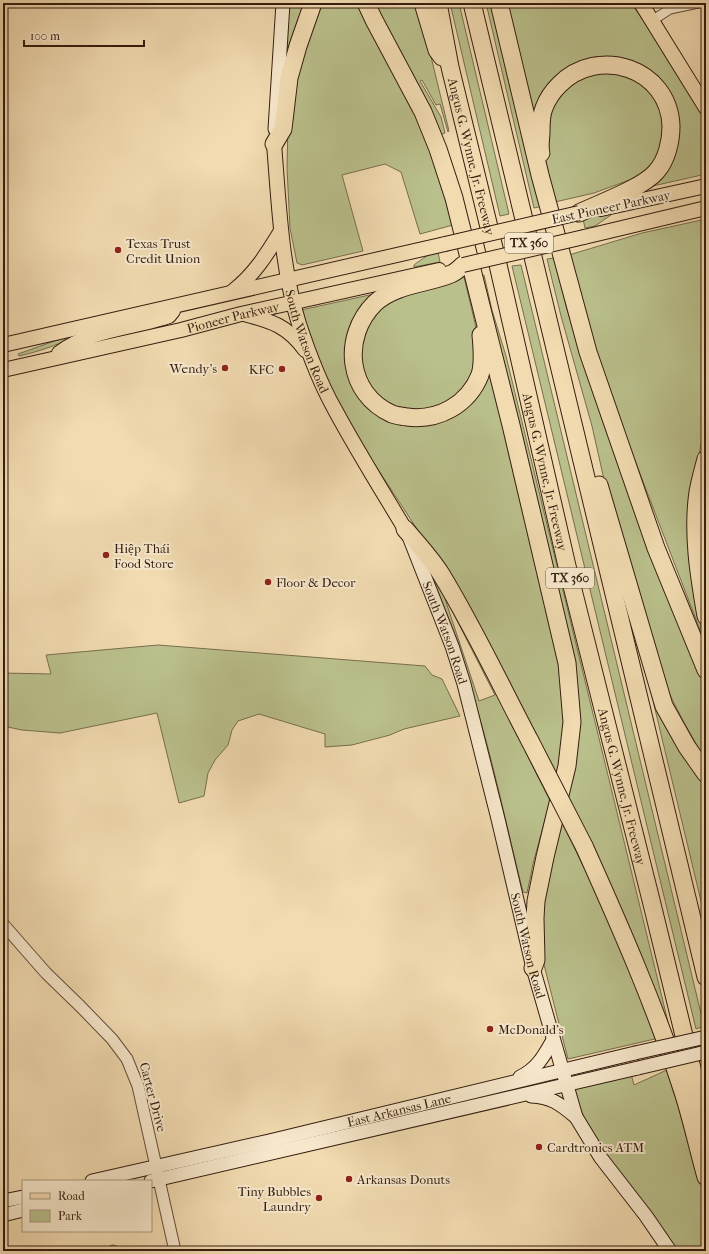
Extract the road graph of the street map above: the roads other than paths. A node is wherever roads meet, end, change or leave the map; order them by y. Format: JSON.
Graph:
{"nodes":[{"id":1,"x":283,"y":3,"type":"edge"},
{"id":2,"x":313,"y":3,"type":"edge"},
{"id":3,"x":366,"y":3,"type":"edge"},
{"id":4,"x":422,"y":3,"type":"edge"},
{"id":5,"x":438,"y":3,"type":"edge"},
{"id":6,"x":472,"y":3,"type":"edge"},
{"id":7,"x":499,"y":3,"type":"edge"},
{"id":8,"x":641,"y":3,"type":"edge"},
{"id":9,"x":698,"y":3,"type":"edge"},
{"id":10,"x":669,"y":6,"type":"edge"},
{"id":11,"x":653,"y":20,"type":"junction"},
{"id":12,"x":450,"y":67,"type":"junction"},
{"id":13,"x":706,"y":108,"type":"edge"},
{"id":14,"x":274,"y":144,"type":"junction"},
{"id":15,"x":540,"y":175,"type":"junction"},
{"id":16,"x":706,"y":186,"type":"edge"},
{"id":17,"x":706,"y":208,"type":"edge"},
{"id":18,"x":579,"y":213,"type":"junction"},
{"id":19,"x":281,"y":231,"type":"junction"},
{"id":20,"x":445,"y":244,"type":"joint"},
{"id":21,"x":456,"y":267,"type":"junction"},
{"id":22,"x":289,"y":280,"type":"junction"},
{"id":23,"x":231,"y":293,"type":"junction"},
{"id":24,"x":294,"y":302,"type":"junction"},
{"id":25,"x":481,"y":303,"type":"junction"},
{"id":26,"x":178,"y":305,"type":"junction"},
{"id":27,"x":241,"y":314,"type":"junction"},
{"id":28,"x":3,"y":345,"type":"edge"},
{"id":29,"x":53,"y":359,"type":"junction"},
{"id":30,"x":313,"y":361,"type":"junction"},
{"id":31,"x":3,"y":370,"type":"edge"},
{"id":32,"x":706,"y":459,"type":"edge"},
{"id":33,"x":583,"y":465,"type":"junction"},
{"id":34,"x":405,"y":529,"type":"junction"},
{"id":35,"x":706,"y":616,"type":"edge"},
{"id":36,"x":706,"y":670,"type":"edge"},
{"id":37,"x":706,"y":774,"type":"edge"},
{"id":38,"x":3,"y":924,"type":"edge"},
{"id":39,"x":533,"y":968,"type":"junction"},
{"id":40,"x":706,"y":977,"type":"edge"},
{"id":41,"x":706,"y":1037,"type":"edge"},
{"id":42,"x":553,"y":1040,"type":"junction"},
{"id":43,"x":706,"y":1052,"type":"edge"},
{"id":44,"x":562,"y":1071,"type":"junction"},
{"id":45,"x":506,"y":1084,"type":"junction"},
{"id":46,"x":566,"y":1085,"type":"junction"},
{"id":47,"x":517,"y":1096,"type":"junction"},
{"id":48,"x":576,"y":1117,"type":"junction"},
{"id":49,"x":706,"y":1126,"type":"edge"},
{"id":50,"x":156,"y":1166,"type":"junction"},
{"id":51,"x":706,"y":1177,"type":"edge"},
{"id":52,"x":96,"y":1180,"type":"edge"},
{"id":53,"x":155,"y":1181,"type":"edge"},
{"id":54,"x":22,"y":1196,"type":"edge"},
{"id":55,"x":3,"y":1201,"type":"edge"},
{"id":56,"x":22,"y":1210,"type":"edge"},
{"id":57,"x":3,"y":1215,"type":"edge"},
{"id":58,"x":175,"y":1251,"type":"edge"},
{"id":59,"x":670,"y":1251,"type":"edge"}],
"edges":[{"from":1,"to":14,"type":"main road","name":"South Watson Road"},
{"from":2,"to":14,"type":"highway"},
{"from":3,"to":25,"type":"highway"},
{"from":4,"to":12,"type":"highway"},
{"from":5,"to":12,"type":"highway","name":"Angus G. Wynne, Jr. Freeway","number":"TX 360"},
{"from":6,"to":33,"type":"highway","number":"TX 360"},
{"from":7,"to":15,"type":"highway"},
{"from":8,"to":11,"type":"main road"},
{"from":9,"to":10,"type":"street"},
{"from":10,"to":11,"type":"street"},
{"from":11,"to":13,"type":"main road"},
{"from":12,"to":49,"type":"highway","name":"Angus G. Wynne, Jr. Freeway","number":"TX 360"},
{"from":14,"to":19,"type":"main road","name":"South Watson Road"},
{"from":15,"to":18,"type":"highway"},
{"from":15,"to":36,"type":"highway"},
{"from":16,"to":18,"type":"main road","name":"East Pioneer Parkway"},
{"from":17,"to":21,"type":"main road","name":"East Pioneer Parkway","bridge":true},
{"from":18,"to":20,"type":"main road","name":"East Pioneer Parkway","bridge":true},
{"from":19,"to":22,"type":"main road","name":"South Watson Road"},
{"from":19,"to":23,"type":"main road"},
{"from":20,"to":22,"type":"main road","name":"Pioneer Parkway"},
{"from":21,"to":24,"type":"main road","name":"Pioneer Parkway"},
{"from":21,"to":25,"type":"highway"},
{"from":22,"to":23,"type":"main road","name":"Pioneer Parkway"},
{"from":22,"to":24,"type":"main road","name":"South Watson Road"},
{"from":23,"to":26,"type":"main road","name":"Pioneer Parkway"},
{"from":24,"to":27,"type":"main road","name":"Pioneer Parkway"},
{"from":24,"to":30,"type":"main road","name":"South Watson Road"},
{"from":25,"to":39,"type":"highway"},
{"from":26,"to":28,"type":"main road","name":"Pioneer Parkway"},
{"from":26,"to":29,"type":"main road"},
{"from":27,"to":29,"type":"main road","name":"Pioneer Parkway"},
{"from":27,"to":30,"type":"main road"},
{"from":29,"to":31,"type":"main road","name":"Pioneer Parkway"},
{"from":30,"to":34,"type":"main road","name":"South Watson Road"},
{"from":32,"to":35,"type":"highway"},
{"from":33,"to":37,"type":"highway"},
{"from":33,"to":40,"type":"highway","number":"TX 360"},
{"from":34,"to":39,"type":"main road","name":"South Watson Road"},
{"from":34,"to":51,"type":"highway","bridge":true},
{"from":38,"to":50,"type":"street","name":"Carter Drive"},
{"from":39,"to":42,"type":"main road","name":"South Watson Road"},
{"from":41,"to":44,"type":"main road","name":"East Arkansas Lane","bridge":true},
{"from":42,"to":44,"type":"main road","name":"South Watson Road"},
{"from":42,"to":45,"type":"main road"},
{"from":43,"to":46,"type":"main road","name":"East Arkansas Lane","bridge":true},
{"from":44,"to":45,"type":"main road","name":"East Arkansas Lane"},
{"from":44,"to":46,"type":"main road","name":"South Watson Road"},
{"from":45,"to":50,"type":"main road","name":"East Arkansas Lane"},
{"from":46,"to":47,"type":"main road","name":"East Arkansas Lane"},
{"from":46,"to":48,"type":"main road","name":"South Watson Road"},
{"from":47,"to":48,"type":"main road"},
{"from":47,"to":53,"type":"main road","name":"East Arkansas Lane"},
{"from":48,"to":59,"type":"main road","name":"South Watson Road"},
{"from":50,"to":52,"type":"main road","name":"East Arkansas Lane"},
{"from":50,"to":53,"type":"street","name":"Carter Drive"},
{"from":53,"to":58,"type":"street","name":"Carter Drive"},
{"from":54,"to":55,"type":"main road"},
{"from":56,"to":57,"type":"main road"}]}
